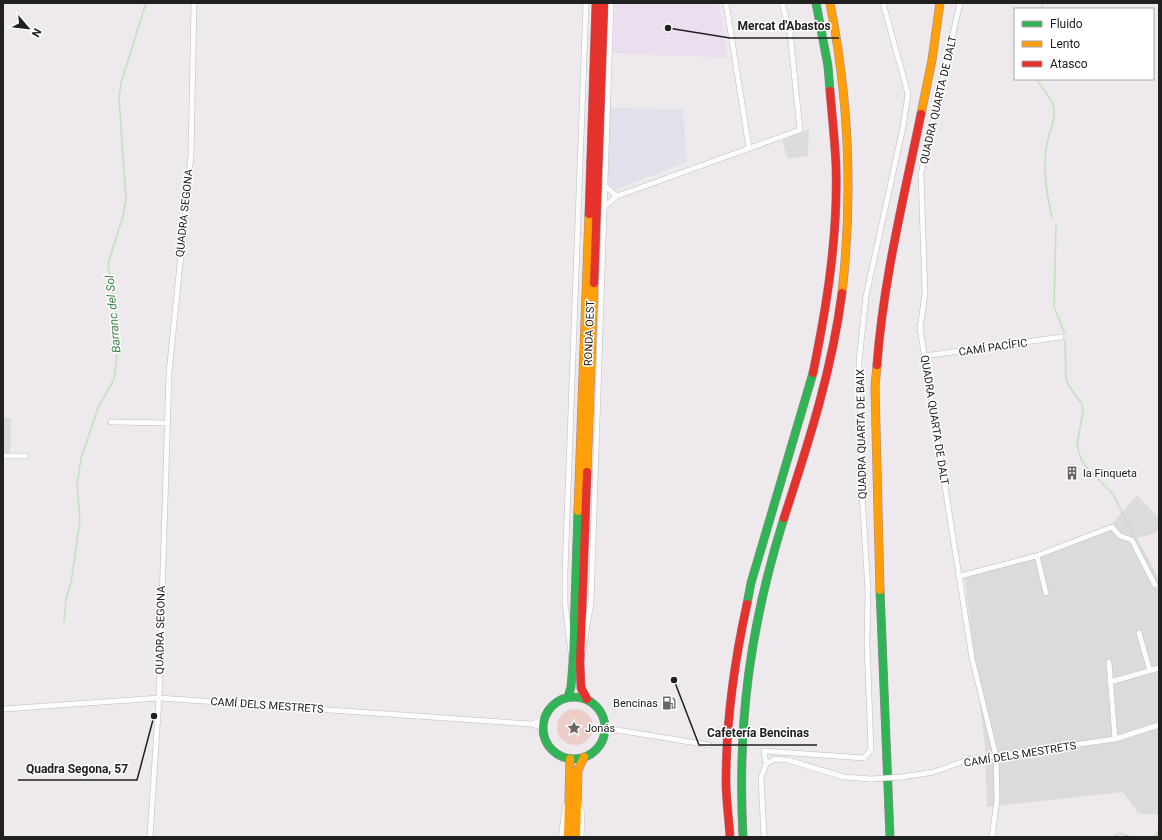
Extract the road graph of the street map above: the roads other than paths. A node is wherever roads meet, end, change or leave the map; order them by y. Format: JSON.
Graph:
{"nodes":[{"id":1,"x":194,"y":3,"type":"edge"},
{"id":2,"x":586,"y":3,"type":"edge"},
{"id":3,"x":596,"y":3,"type":"edge"},
{"id":4,"x":604,"y":3,"type":"edge"},
{"id":5,"x":612,"y":3,"type":"edge"},
{"id":6,"x":726,"y":3,"type":"edge"},
{"id":7,"x":782,"y":3,"type":"edge"},
{"id":8,"x":816,"y":3,"type":"edge"},
{"id":9,"x":830,"y":3,"type":"edge"},
{"id":10,"x":883,"y":3,"type":"edge"},
{"id":11,"x":940,"y":3,"type":"edge"},
{"id":12,"x":960,"y":3,"type":"edge"},
{"id":13,"x":749,"y":148,"type":"junction"},
{"id":14,"x":605,"y":186,"type":"junction"},
{"id":15,"x":617,"y":196,"type":"junction"},
{"id":16,"x":604,"y":206,"type":"junction"},
{"id":17,"x":1062,"y":338,"type":"dead end"},
{"id":18,"x":924,"y":356,"type":"junction"},
{"id":19,"x":112,"y":422,"type":"dead end"},
{"id":20,"x":167,"y":423,"type":"junction"},
{"id":21,"x":3,"y":456,"type":"edge"},
{"id":22,"x":26,"y":456,"type":"dead end"},
{"id":23,"x":1037,"y":556,"type":"junction"},
{"id":24,"x":960,"y":576,"type":"junction"},
{"id":25,"x":1155,"y":585,"type":"dead end"},
{"id":26,"x":1046,"y":592,"type":"dead end"},
{"id":27,"x":1139,"y":633,"type":"dead end"},
{"id":28,"x":1109,"y":662,"type":"dead end"},
{"id":29,"x":576,"y":663,"type":"junction"},
{"id":30,"x":1159,"y":668,"type":"edge"},
{"id":31,"x":1150,"y":671,"type":"junction"},
{"id":32,"x":1110,"y":682,"type":"junction"},
{"id":33,"x":568,"y":697,"type":"junction"},
{"id":34,"x":159,"y":698,"type":"junction"},
{"id":35,"x":587,"y":699,"type":"junction"},
{"id":36,"x":3,"y":709,"type":"edge"},
{"id":37,"x":543,"y":724,"type":"junction"},
{"id":38,"x":605,"y":725,"type":"junction"},
{"id":39,"x":1159,"y":725,"type":"edge"},
{"id":40,"x":617,"y":730,"type":"junction"},
{"id":41,"x":605,"y":734,"type":"junction"},
{"id":42,"x":1115,"y":739,"type":"junction"},
{"id":43,"x":709,"y":745,"type":"dead end"},
{"id":44,"x":996,"y":756,"type":"junction"},
{"id":45,"x":584,"y":758,"type":"junction"},
{"id":46,"x":570,"y":759,"type":"junction"},
{"id":47,"x":766,"y":764,"type":"junction"},
{"id":48,"x":573,"y":797,"type":"junction"},
{"id":49,"x":150,"y":837,"type":"edge"},
{"id":50,"x":561,"y":837,"type":"edge"},
{"id":51,"x":568,"y":837,"type":"edge"},
{"id":52,"x":576,"y":837,"type":"edge"},
{"id":53,"x":581,"y":837,"type":"edge"},
{"id":54,"x":730,"y":837,"type":"edge"},
{"id":55,"x":743,"y":837,"type":"edge"},
{"id":56,"x":764,"y":837,"type":"edge"},
{"id":57,"x":890,"y":837,"type":"edge"},
{"id":58,"x":992,"y":837,"type":"edge"}],
"edges":[{"from":1,"to":20,"type":"street","name":"QUADRA SEGONA"},
{"from":2,"to":29,"type":"street","name":"RONDA OEST"},
{"from":3,"to":29,"type":"main road","name":"RONDA OEST"},
{"from":4,"to":29,"type":"main road","name":"RONDA OEST"},
{"from":5,"to":14,"type":"street","name":"RONDA OEST"},
{"from":6,"to":13,"type":"street"},
{"from":7,"to":13,"type":"street"},
{"from":8,"to":54,"type":"main road"},
{"from":9,"to":55,"type":"main road"},
{"from":10,"to":47,"type":"street","name":"QUADRA QUARTA DE BAIX"},
{"from":11,"to":57,"type":"main road"},
{"from":12,"to":18,"type":"street","name":"QUADRA QUARTA DE DALT"},
{"from":13,"to":15,"type":"street"},
{"from":14,"to":15,"type":"street"},
{"from":14,"to":16,"type":"street","name":"RONDA OEST"},
{"from":15,"to":16,"type":"street"},
{"from":16,"to":29,"type":"street","name":"RONDA OEST"},
{"from":17,"to":18,"type":"street","name":"CAMÍ PACÍFIC"},
{"from":18,"to":24,"type":"street","name":"QUADRA QUARTA DE DALT"},
{"from":19,"to":20,"type":"street"},
{"from":20,"to":34,"type":"street","name":"QUADRA SEGONA"},
{"from":21,"to":22,"type":"street"},
{"from":23,"to":24,"type":"street"},
{"from":23,"to":25,"type":"street"},
{"from":23,"to":26,"type":"street"},
{"from":24,"to":44,"type":"street","name":"QUADRA QUARTA DE DALT"},
{"from":27,"to":31,"type":"street"},
{"from":28,"to":32,"type":"street"},
{"from":29,"to":33,"type":"main road","name":"RONDA OEST"},
{"from":29,"to":35,"type":"main road","name":"RONDA OEST"},
{"from":30,"to":31,"type":"street"},
{"from":31,"to":32,"type":"street"},
{"from":32,"to":42,"type":"street"},
{"from":33,"to":35,"type":"main road"},
{"from":33,"to":37,"type":"main road"},
{"from":34,"to":36,"type":"street","name":"CAMÍ DELS MESTRETS"},
{"from":34,"to":37,"type":"street","name":"CAMÍ DELS MESTRETS"},
{"from":34,"to":49,"type":"street","name":"QUADRA SEGONA"},
{"from":35,"to":38,"type":"main road"},
{"from":37,"to":46,"type":"main road"},
{"from":38,"to":40,"type":"street"},
{"from":38,"to":41,"type":"main road"},
{"from":39,"to":42,"type":"street","name":"CAMÍ DELS MESTRETS"},
{"from":40,"to":41,"type":"street"},
{"from":40,"to":43,"type":"street"},
{"from":41,"to":45,"type":"main road"},
{"from":42,"to":44,"type":"street","name":"CAMÍ DELS MESTRETS"},
{"from":44,"to":47,"type":"street","name":"CAMÍ DELS MESTRETS","bridge":true},
{"from":44,"to":58,"type":"street","name":"QUADRA QUARTA DE DALT"},
{"from":45,"to":46,"type":"main road"},
{"from":45,"to":48,"type":"main road"},
{"from":46,"to":48,"type":"main road"},
{"from":47,"to":56,"type":"street"},
{"from":48,"to":50,"type":"street"},
{"from":48,"to":51,"type":"main road"},
{"from":48,"to":52,"type":"main road"},
{"from":48,"to":53,"type":"street"}]}
